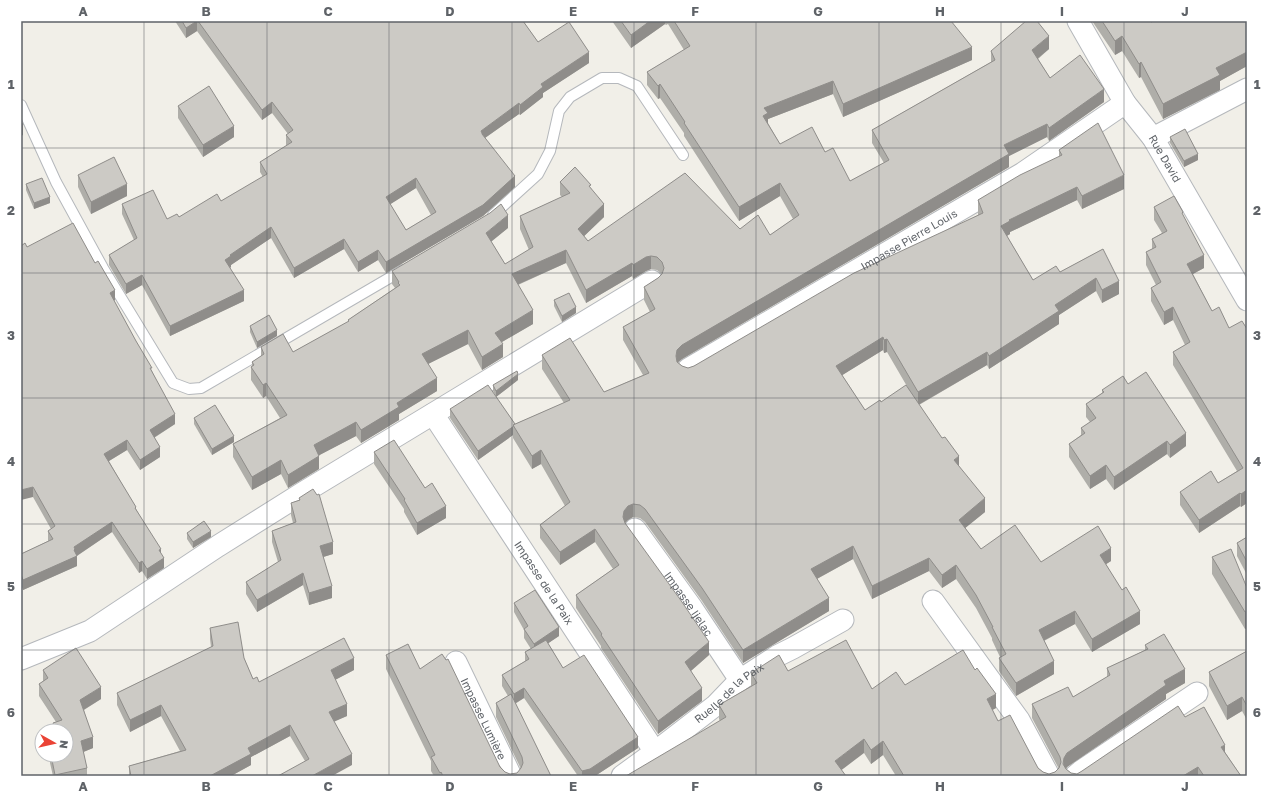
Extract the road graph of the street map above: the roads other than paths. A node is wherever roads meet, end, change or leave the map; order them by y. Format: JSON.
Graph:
{"nodes":[{"id":1,"x":1078,"y":21,"type":"edge"},
{"id":2,"x":1247,"y":89,"type":"edge"},
{"id":3,"x":1125,"y":103,"type":"junction"},
{"id":4,"x":21,"y":105,"type":"edge"},
{"id":5,"x":1153,"y":138,"type":"junction"},
{"id":6,"x":682,"y":155,"type":"dead end"},
{"id":7,"x":487,"y":220,"type":"edge"},
{"id":8,"x":412,"y":264,"type":"edge"},
{"id":9,"x":652,"y":281,"type":"edge"},
{"id":10,"x":1247,"y":299,"type":"edge"},
{"id":11,"x":688,"y":369,"type":"edge"},
{"id":12,"x":433,"y":414,"type":"junction"},
{"id":13,"x":636,"y":529,"type":"dead end"},
{"id":14,"x":933,"y":601,"type":"dead end"},
{"id":15,"x":843,"y":620,"type":"dead end"},
{"id":16,"x":21,"y":659,"type":"edge"},
{"id":17,"x":456,"y":662,"type":"dead end"},
{"id":18,"x":740,"y":680,"type":"junction"},
{"id":19,"x":1197,"y":693,"type":"dead end"},
{"id":20,"x":655,"y":752,"type":"junction"},
{"id":21,"x":511,"y":776,"type":"edge"},
{"id":22,"x":622,"y":776,"type":"edge"},
{"id":23,"x":1049,"y":776,"type":"edge"},
{"id":24,"x":1075,"y":776,"type":"edge"}],
"edges":[{"from":1,"to":3,"type":"street","name":"Rue David"},
{"from":2,"to":5,"type":"street"},
{"from":3,"to":5,"type":"street","name":"Rue David"},
{"from":3,"to":11,"type":"street","name":"Impasse Pierre Louis"},
{"from":4,"to":8,"type":"lane"},
{"from":5,"to":10,"type":"street","name":"Rue David"},
{"from":6,"to":7,"type":"lane"},
{"from":9,"to":12,"type":"street"},
{"from":12,"to":16,"type":"street"},
{"from":12,"to":20,"type":"street","name":"Impasse de la Paix"},
{"from":13,"to":18,"type":"street","name":"Impasse Ijelac"},
{"from":14,"to":23,"type":"street"},
{"from":15,"to":18,"type":"street","name":"Ruelle de la Paix"},
{"from":17,"to":21,"type":"street","name":"Impasse Lumière"},
{"from":18,"to":20,"type":"street","name":"Ruelle de la Paix"},
{"from":19,"to":24,"type":"street"},
{"from":20,"to":22,"type":"street","name":"Ruelle de la Paix"}]}
